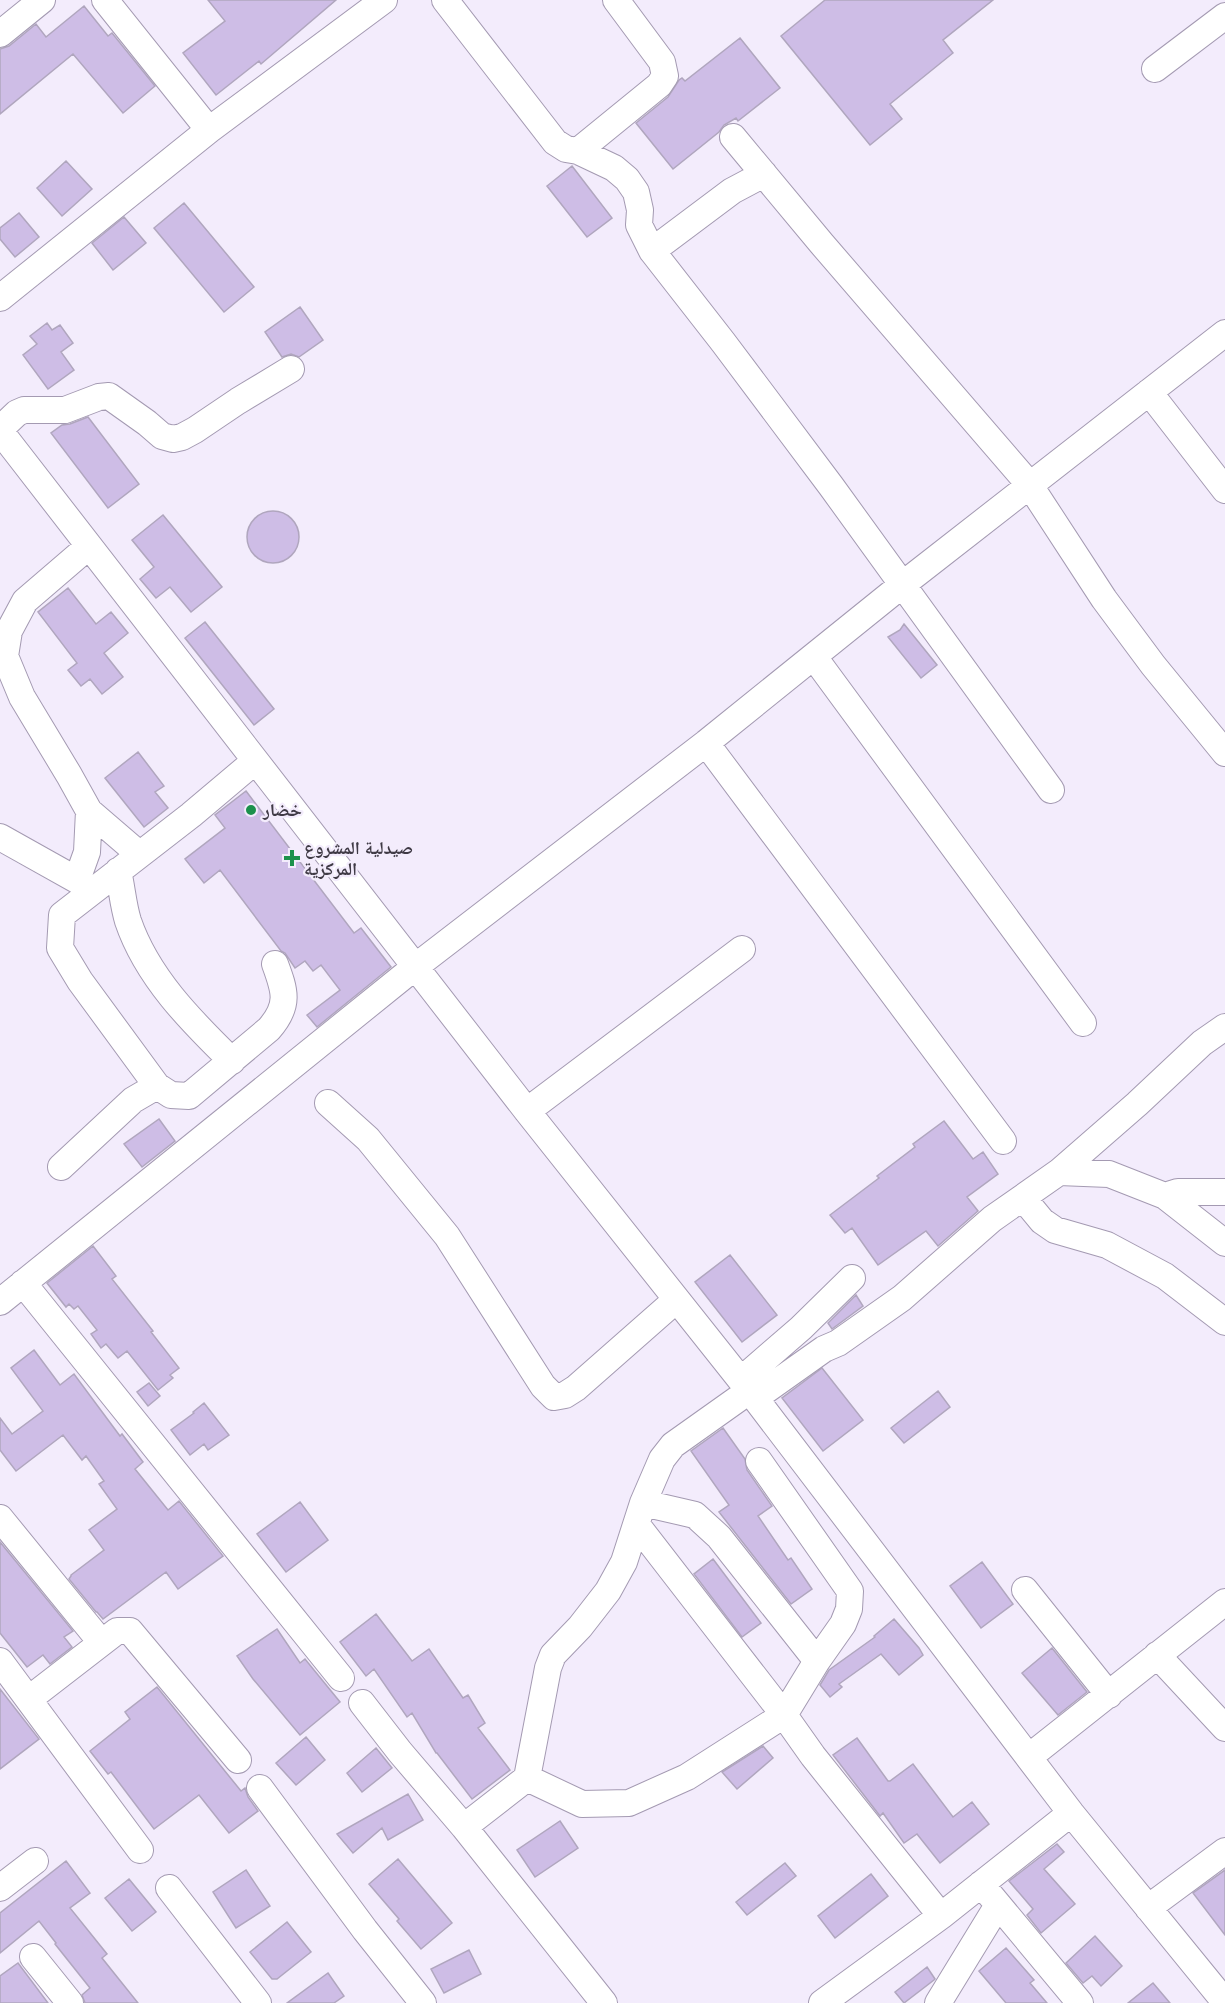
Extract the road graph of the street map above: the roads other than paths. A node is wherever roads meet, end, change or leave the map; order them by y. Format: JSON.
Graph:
{"nodes":[{"id":1,"x":42,"y":0,"type":"edge"},
{"id":2,"x":105,"y":0,"type":"edge"},
{"id":3,"x":384,"y":0,"type":"edge"},
{"id":4,"x":445,"y":0,"type":"edge"},
{"id":5,"x":616,"y":0,"type":"edge"},
{"id":6,"x":1225,"y":16,"type":"edge"},
{"id":7,"x":0,"y":33,"type":"edge"},
{"id":8,"x":1155,"y":69,"type":"dead end"},
{"id":9,"x":208,"y":130,"type":"junction"},
{"id":10,"x":732,"y":137,"type":"dead end"},
{"id":11,"x":578,"y":151,"type":"junction"},
{"id":12,"x":764,"y":174,"type":"junction"},
{"id":13,"x":652,"y":251,"type":"junction"},
{"id":14,"x":0,"y":298,"type":"edge"},
{"id":15,"x":1225,"y":333,"type":"edge"},
{"id":16,"x":291,"y":369,"type":"dead end"},
{"id":17,"x":1149,"y":392,"type":"junction"},
{"id":18,"x":0,"y":430,"type":"edge"},
{"id":19,"x":1029,"y":484,"type":"junction"},
{"id":20,"x":1225,"y":490,"type":"edge"},
{"id":21,"x":89,"y":546,"type":"junction"},
{"id":22,"x":902,"y":585,"type":"junction"},
{"id":23,"x":814,"y":657,"type":"junction"},
{"id":24,"x":3,"y":658,"type":"edge"},
{"id":25,"x":706,"y":743,"type":"junction"},
{"id":26,"x":1225,"y":753,"type":"edge"},
{"id":27,"x":255,"y":761,"type":"junction"},
{"id":28,"x":1051,"y":790,"type":"dead end"},
{"id":29,"x":89,"y":811,"type":"junction"},
{"id":30,"x":0,"y":837,"type":"edge"},
{"id":31,"x":139,"y":854,"type":"junction"},
{"id":32,"x":118,"y":872,"type":"junction"},
{"id":33,"x":85,"y":889,"type":"junction"},
{"id":34,"x":128,"y":920,"type":"junction"},
{"id":35,"x":742,"y":949,"type":"dead end"},
{"id":36,"x":275,"y":964,"type":"dead end"},
{"id":37,"x":415,"y":967,"type":"junction"},
{"id":38,"x":1083,"y":1023,"type":"dead end"},
{"id":39,"x":1225,"y":1027,"type":"edge"},
{"id":40,"x":232,"y":1060,"type":"junction"},
{"id":41,"x":157,"y":1086,"type":"junction"},
{"id":42,"x":328,"y":1102,"type":"dead end"},
{"id":43,"x":527,"y":1111,"type":"junction"},
{"id":44,"x":1003,"y":1141,"type":"dead end"},
{"id":45,"x":61,"y":1167,"type":"dead end"},
{"id":46,"x":1059,"y":1172,"type":"junction"},
{"id":47,"x":1225,"y":1192,"type":"edge"},
{"id":48,"x":1165,"y":1196,"type":"junction"},
{"id":49,"x":1023,"y":1198,"type":"junction"},
{"id":50,"x":1225,"y":1244,"type":"edge"},
{"id":51,"x":852,"y":1278,"type":"dead end"},
{"id":52,"x":23,"y":1283,"type":"junction"},
{"id":53,"x":676,"y":1300,"type":"junction"},
{"id":54,"x":0,"y":1302,"type":"edge"},
{"id":55,"x":1225,"y":1322,"type":"edge"},
{"id":56,"x":748,"y":1390,"type":"junction"},
{"id":57,"x":759,"y":1461,"type":"dead end"},
{"id":58,"x":640,"y":1514,"type":"junction"},
{"id":59,"x":0,"y":1518,"type":"edge"},
{"id":60,"x":1025,"y":1590,"type":"dead end"},
{"id":61,"x":1225,"y":1602,"type":"edge"},
{"id":62,"x":101,"y":1642,"type":"junction"},
{"id":63,"x":1157,"y":1655,"type":"junction"},
{"id":64,"x":0,"y":1661,"type":"edge"},
{"id":65,"x":817,"y":1661,"type":"junction"},
{"id":66,"x":341,"y":1678,"type":"dead end"},
{"id":67,"x":1109,"y":1695,"type":"junction"},
{"id":68,"x":29,"y":1699,"type":"junction"},
{"id":69,"x":362,"y":1703,"type":"dead end"},
{"id":70,"x":783,"y":1715,"type":"junction"},
{"id":71,"x":1225,"y":1728,"type":"edge"},
{"id":72,"x":1029,"y":1757,"type":"junction"},
{"id":73,"x":238,"y":1760,"type":"dead end"},
{"id":74,"x":527,"y":1778,"type":"junction"},
{"id":75,"x":260,"y":1788,"type":"dead end"},
{"id":76,"x":1071,"y":1813,"type":"junction"},
{"id":77,"x":464,"y":1827,"type":"junction"},
{"id":78,"x":140,"y":1850,"type":"dead end"},
{"id":79,"x":1225,"y":1851,"type":"edge"},
{"id":80,"x":35,"y":1861,"type":"dead end"},
{"id":81,"x":981,"y":1884,"type":"junction"},
{"id":82,"x":0,"y":1888,"type":"edge"},
{"id":83,"x":169,"y":1888,"type":"dead end"},
{"id":84,"x":998,"y":1905,"type":"junction"},
{"id":85,"x":1148,"y":1908,"type":"junction"},
{"id":86,"x":941,"y":1916,"type":"junction"},
{"id":87,"x":33,"y":1957,"type":"dead end"},
{"id":88,"x":1225,"y":2002,"type":"edge"},
{"id":89,"x":70,"y":2003,"type":"edge"},
{"id":90,"x":258,"y":2003,"type":"edge"},
{"id":91,"x":423,"y":2003,"type":"edge"},
{"id":92,"x":604,"y":2003,"type":"edge"},
{"id":93,"x":822,"y":2003,"type":"edge"},
{"id":94,"x":938,"y":2003,"type":"edge"},
{"id":95,"x":1080,"y":2003,"type":"edge"}],
"edges":[{"from":1,"to":7,"type":"street"},
{"from":2,"to":9,"type":"street"},
{"from":3,"to":9,"type":"street"},
{"from":4,"to":11,"type":"street"},
{"from":5,"to":11,"type":"street"},
{"from":6,"to":8,"type":"street"},
{"from":9,"to":14,"type":"street"},
{"from":10,"to":12,"type":"street"},
{"from":11,"to":13,"type":"street"},
{"from":12,"to":13,"type":"street"},
{"from":12,"to":19,"type":"street"},
{"from":13,"to":22,"type":"street"},
{"from":15,"to":17,"type":"street"},
{"from":16,"to":18,"type":"street"},
{"from":17,"to":19,"type":"street"},
{"from":17,"to":20,"type":"street"},
{"from":18,"to":21,"type":"street"},
{"from":19,"to":22,"type":"street"},
{"from":19,"to":26,"type":"street"},
{"from":21,"to":24,"type":"street"},
{"from":21,"to":27,"type":"street"},
{"from":22,"to":23,"type":"street"},
{"from":22,"to":28,"type":"street"},
{"from":23,"to":25,"type":"street"},
{"from":23,"to":38,"type":"street"},
{"from":24,"to":29,"type":"street"},
{"from":25,"to":37,"type":"street"},
{"from":25,"to":44,"type":"street"},
{"from":27,"to":31,"type":"street"},
{"from":27,"to":37,"type":"street"},
{"from":29,"to":31,"type":"street"},
{"from":29,"to":33,"type":"street"},
{"from":30,"to":33,"type":"street"},
{"from":31,"to":32,"type":"street"},
{"from":32,"to":33,"type":"street"},
{"from":32,"to":34,"type":"street"},
{"from":33,"to":34,"type":"street"},
{"from":33,"to":41,"type":"street"},
{"from":34,"to":40,"type":"street"},
{"from":35,"to":43,"type":"street"},
{"from":36,"to":40,"type":"street"},
{"from":37,"to":43,"type":"street"},
{"from":37,"to":52,"type":"street"},
{"from":39,"to":46,"type":"street"},
{"from":40,"to":41,"type":"street"},
{"from":41,"to":45,"type":"street"},
{"from":42,"to":53,"type":"street"},
{"from":43,"to":53,"type":"street"},
{"from":46,"to":48,"type":"street"},
{"from":46,"to":49,"type":"street"},
{"from":47,"to":48,"type":"street"},
{"from":48,"to":50,"type":"street"},
{"from":49,"to":55,"type":"street"},
{"from":49,"to":56,"type":"street"},
{"from":51,"to":56,"type":"street"},
{"from":52,"to":54,"type":"street"},
{"from":52,"to":66,"type":"street"},
{"from":53,"to":56,"type":"street"},
{"from":56,"to":58,"type":"street"},
{"from":56,"to":72,"type":"street"},
{"from":57,"to":65,"type":"street"},
{"from":58,"to":65,"type":"street"},
{"from":58,"to":70,"type":"street"},
{"from":58,"to":74,"type":"street"},
{"from":59,"to":62,"type":"street"},
{"from":60,"to":67,"type":"street"},
{"from":61,"to":63,"type":"street"},
{"from":62,"to":68,"type":"street"},
{"from":62,"to":73,"type":"street"},
{"from":63,"to":67,"type":"street"},
{"from":63,"to":71,"type":"street"},
{"from":64,"to":68,"type":"street"},
{"from":65,"to":70,"type":"street"},
{"from":67,"to":72,"type":"street"},
{"from":68,"to":78,"type":"street"},
{"from":69,"to":77,"type":"street"},
{"from":70,"to":74,"type":"street"},
{"from":70,"to":86,"type":"street"},
{"from":72,"to":76,"type":"street"},
{"from":74,"to":77,"type":"street"},
{"from":75,"to":91,"type":"street"},
{"from":76,"to":81,"type":"street"},
{"from":76,"to":85,"type":"street"},
{"from":77,"to":92,"type":"street"},
{"from":79,"to":85,"type":"street"},
{"from":80,"to":82,"type":"street"},
{"from":81,"to":84,"type":"street"},
{"from":81,"to":86,"type":"street"},
{"from":83,"to":90,"type":"street"},
{"from":84,"to":94,"type":"street"},
{"from":84,"to":95,"type":"street"},
{"from":85,"to":88,"type":"street"},
{"from":86,"to":93,"type":"street"},
{"from":87,"to":89,"type":"street"}]}
